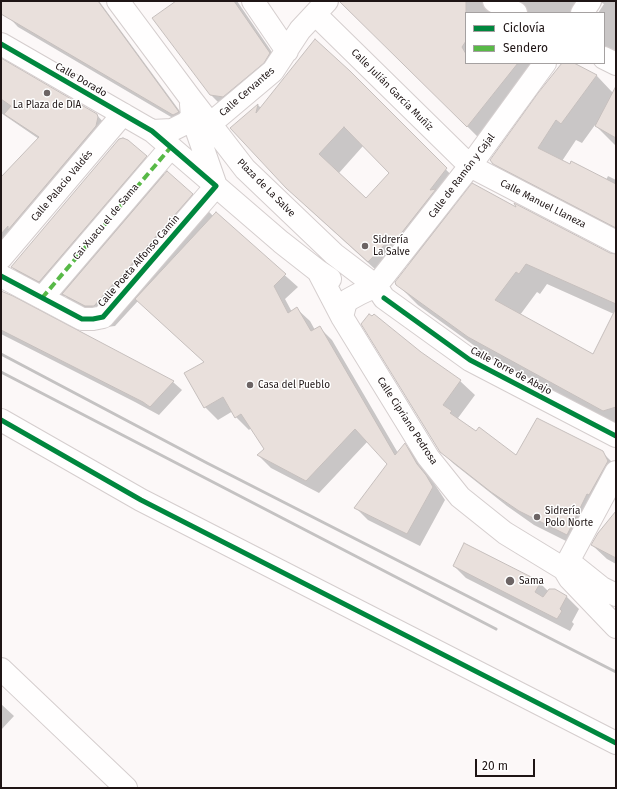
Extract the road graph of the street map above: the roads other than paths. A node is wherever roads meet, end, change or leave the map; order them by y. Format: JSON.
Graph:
{"nodes":[{"id":1,"x":118,"y":1,"type":"edge"},
{"id":2,"x":253,"y":1,"type":"edge"},
{"id":3,"x":494,"y":1,"type":"edge"},
{"id":4,"x":590,"y":1,"type":"edge"},
{"id":5,"x":321,"y":8,"type":"edge"},
{"id":6,"x":514,"y":12,"type":"edge"},
{"id":7,"x":583,"y":12,"type":"edge"},
{"id":8,"x":1,"y":44,"type":"edge"},
{"id":9,"x":287,"y":51,"type":"junction"},
{"id":10,"x":605,"y":58,"type":"edge"},
{"id":11,"x":544,"y":64,"type":"edge"},
{"id":12,"x":616,"y":64,"type":"edge"},
{"id":13,"x":198,"y":113,"type":"junction"},
{"id":14,"x":123,"y":114,"type":"junction"},
{"id":15,"x":152,"y":131,"type":"junction"},
{"id":16,"x":176,"y":152,"type":"junction"},
{"id":17,"x":209,"y":166,"type":"junction"},
{"id":18,"x":470,"y":166,"type":"junction"},
{"id":19,"x":216,"y":186,"type":"junction"},
{"id":20,"x":616,"y":242,"type":"edge"},
{"id":21,"x":328,"y":248,"type":"junction"},
{"id":22,"x":1,"y":258,"type":"edge"},
{"id":23,"x":318,"y":271,"type":"junction"},
{"id":24,"x":1,"y":276,"type":"edge"},
{"id":25,"x":373,"y":292,"type":"junction"},
{"id":26,"x":42,"y":298,"type":"junction"},
{"id":27,"x":342,"y":317,"type":"junction"},
{"id":28,"x":1,"y":420,"type":"edge"},
{"id":29,"x":616,"y":436,"type":"edge"},
{"id":30,"x":616,"y":472,"type":"edge"},
{"id":31,"x":566,"y":565,"type":"junction"},
{"id":32,"x":616,"y":595,"type":"edge"},
{"id":33,"x":616,"y":603,"type":"edge"},
{"id":34,"x":615,"y":625,"type":"edge"},
{"id":35,"x":1,"y":669,"type":"edge"},
{"id":36,"x":616,"y":743,"type":"edge"},
{"id":37,"x":124,"y":787,"type":"edge"}],
"edges":[{"from":1,"to":13,"type":"street"},
{"from":2,"to":9,"type":"street"},
{"from":3,"to":6,"type":"street"},
{"from":4,"to":7,"type":"street"},
{"from":5,"to":9,"type":"street","name":"Calle Cervantes"},
{"from":5,"to":18,"type":"street","name":"Calle Julián García Muñíz"},
{"from":8,"to":14,"type":"street","name":"Calle Dorado"},
{"from":9,"to":13,"type":"street","name":"Calle Cervantes"},
{"from":10,"to":12,"type":"street"},
{"from":11,"to":18,"type":"street","name":"Calle de Ramón y Cajal"},
{"from":13,"to":15,"type":"street"},
{"from":13,"to":17,"type":"street","name":"Plaza de La Salve"},
{"from":13,"to":21,"type":"street","name":"Plaza de La Salve"},
{"from":14,"to":15,"type":"street","name":"Calle Dorado"},
{"from":14,"to":22,"type":"street","name":"Calle Palacio Valdés"},
{"from":15,"to":16,"type":"street","name":"Plaza de La Salve"},
{"from":16,"to":17,"type":"street","name":"Plaza de La Salve"},
{"from":16,"to":19,"type":"street","name":"Plaza de La Salve"},
{"from":16,"to":26,"type":"street","name":"Cai Xuacu el de Sama"},
{"from":17,"to":19,"type":"street","name":"Plaza de La Salve"},
{"from":17,"to":21,"type":"street","name":"Plaza de La Salve"},
{"from":18,"to":20,"type":"street","name":"Calle Manuel Llaneza"},
{"from":18,"to":25,"type":"street","name":"Calle de Ramón y Cajal"},
{"from":19,"to":23,"type":"street","name":"Plaza de La Salve"},
{"from":19,"to":26,"type":"street","name":"Calle Poeta Alfonso Camín"},
{"from":21,"to":25,"type":"street","name":"Plaza de La Salve"},
{"from":23,"to":25,"type":"street","name":"Plaza de La Salve"},
{"from":23,"to":27,"type":"street","name":"Plaza de La Salve"},
{"from":24,"to":26,"type":"street"},
{"from":25,"to":27,"type":"street"},
{"from":25,"to":29,"type":"street","name":"Calle Torre de Abajo"},
{"from":27,"to":31,"type":"street","name":"Calle Cipriano Pedrosa"},
{"from":28,"to":36,"type":"street"},
{"from":30,"to":31,"type":"street"},
{"from":31,"to":32,"type":"street","name":"Calle Cipriano Pedrosa"},
{"from":31,"to":34,"type":"street"},
{"from":33,"to":34,"type":"street"},
{"from":35,"to":37,"type":"street"}]}
